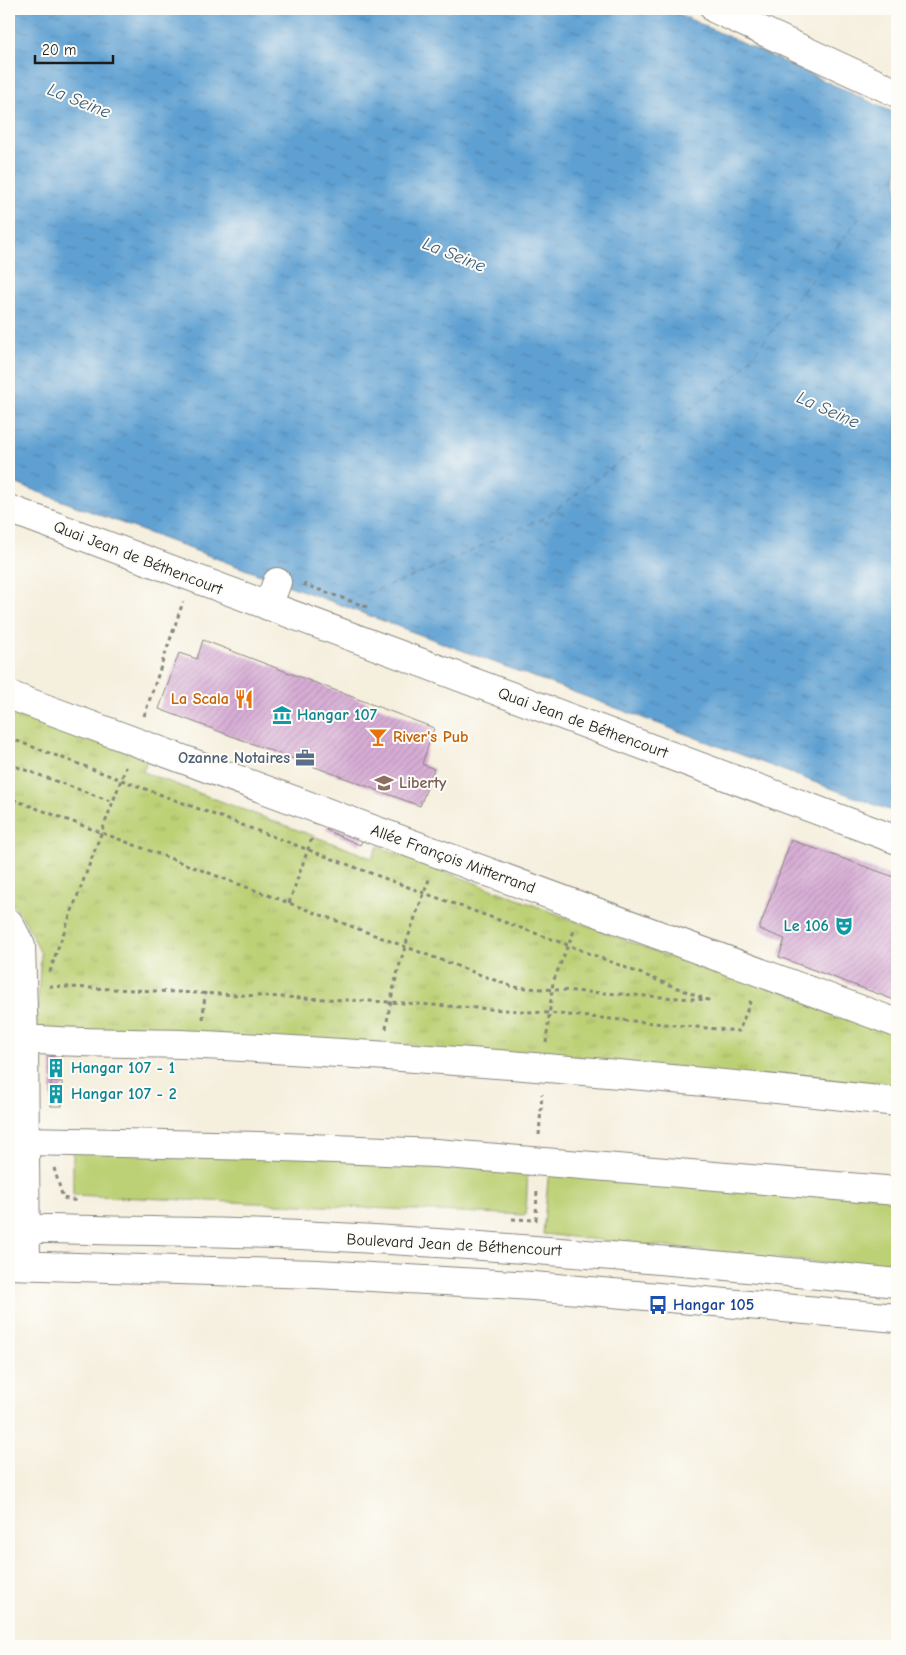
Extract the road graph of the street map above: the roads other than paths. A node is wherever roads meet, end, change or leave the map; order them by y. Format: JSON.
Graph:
{"nodes":[{"id":1,"x":715,"y":9,"type":"edge"},
{"id":2,"x":897,"y":93,"type":"edge"},
{"id":3,"x":9,"y":509,"type":"edge"},
{"id":4,"x":9,"y":695,"type":"edge"},
{"id":5,"x":897,"y":840,"type":"edge"},
{"id":6,"x":9,"y":923,"type":"edge"},
{"id":7,"x":897,"y":1023,"type":"edge"},
{"id":8,"x":24,"y":1041,"type":"junction"},
{"id":9,"x":897,"y":1102,"type":"edge"},
{"id":10,"x":26,"y":1141,"type":"junction"},
{"id":11,"x":897,"y":1191,"type":"edge"},
{"id":12,"x":17,"y":1229,"type":"edge"},
{"id":13,"x":17,"y":1265,"type":"edge"},
{"id":14,"x":897,"y":1283,"type":"edge"},
{"id":15,"x":897,"y":1318,"type":"edge"}],
"edges":[{"from":1,"to":2,"type":"street"},
{"from":3,"to":5,"type":"street","name":"Quai Jean de Béthencourt"},
{"from":4,"to":7,"type":"street","name":"Allée François Mitterrand"},
{"from":6,"to":8,"type":"street"},
{"from":8,"to":9,"type":"street"},
{"from":8,"to":10,"type":"street"},
{"from":10,"to":11,"type":"street"},
{"from":10,"to":12,"type":"street"},
{"from":12,"to":13,"type":"street"},
{"from":12,"to":14,"type":"street","name":"Boulevard Jean de Béthencourt"},
{"from":13,"to":15,"type":"street"}]}
